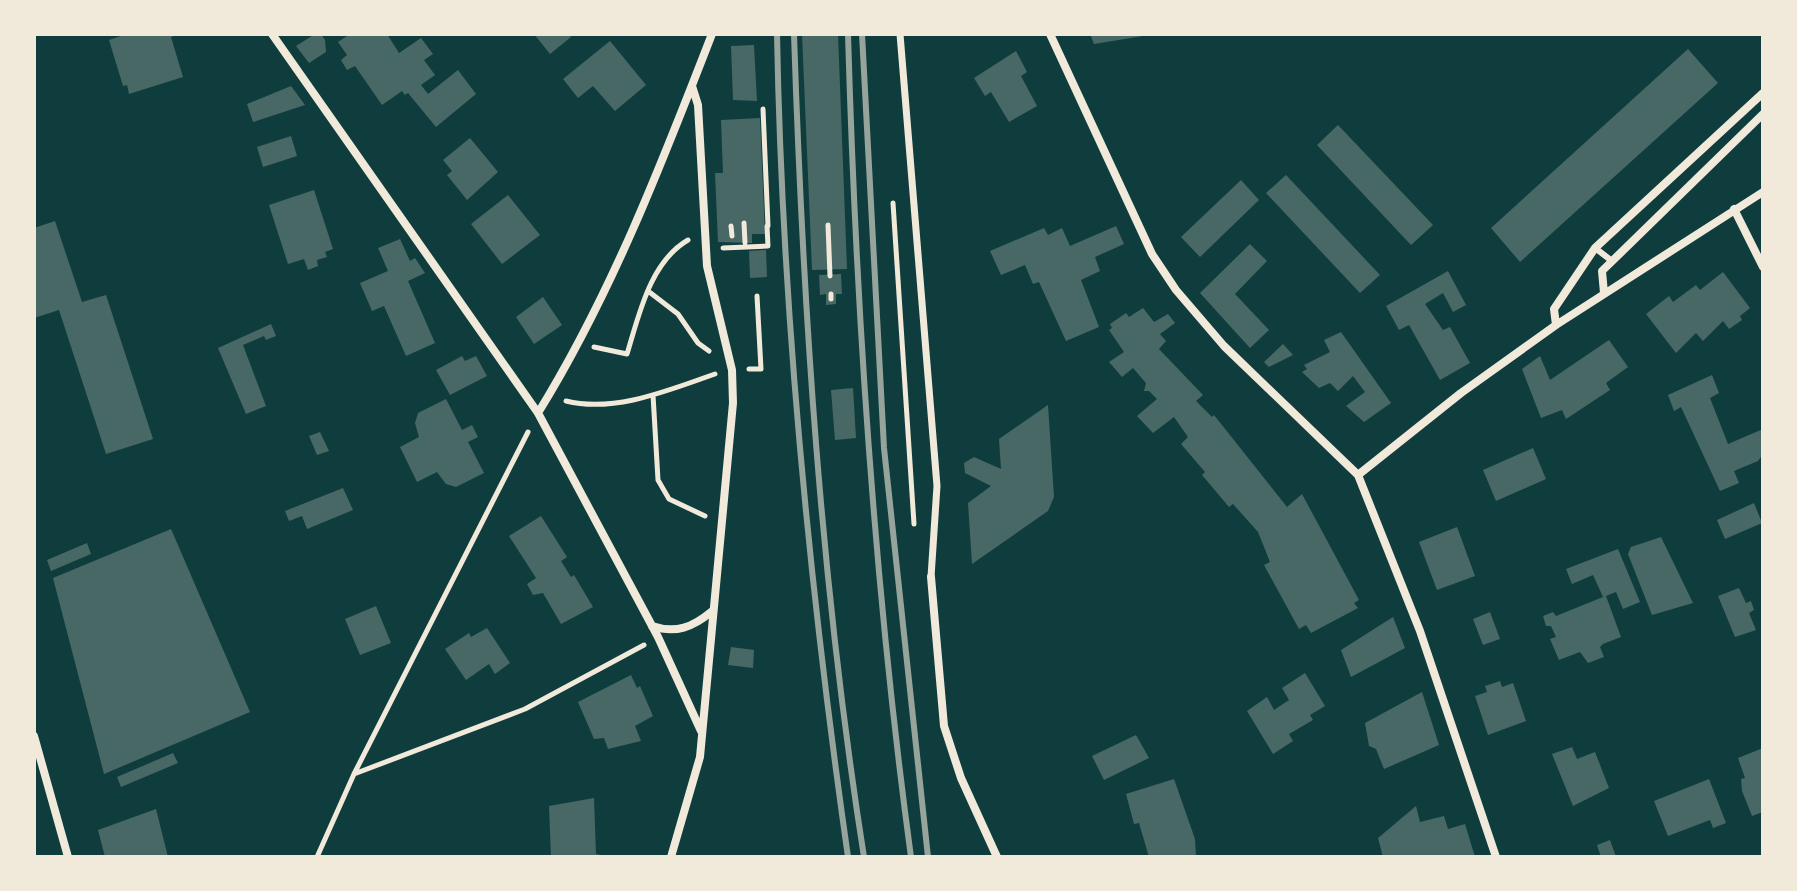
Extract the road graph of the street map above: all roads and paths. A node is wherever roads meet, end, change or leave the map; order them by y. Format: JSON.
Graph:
{"nodes":[{"id":1,"x":272,"y":34,"type":"edge"},
{"id":2,"x":712,"y":34,"type":"edge"},
{"id":3,"x":900,"y":34,"type":"edge"},
{"id":4,"x":1050,"y":34,"type":"edge"},
{"id":5,"x":692,"y":86,"type":"junction"},
{"id":6,"x":1763,"y":93,"type":"edge"},
{"id":7,"x":763,"y":109,"type":"dead end"},
{"id":8,"x":1763,"y":114,"type":"edge"},
{"id":9,"x":1763,"y":192,"type":"edge"},
{"id":10,"x":1734,"y":209,"type":"junction"},
{"id":11,"x":744,"y":223,"type":"dead end"},
{"id":12,"x":828,"y":225,"type":"dead end"},
{"id":13,"x":731,"y":226,"type":"dead end"},
{"id":14,"x":705,"y":234,"type":"junction"},
{"id":15,"x":732,"y":236,"type":"dead end"},
{"id":16,"x":745,"y":243,"type":"dead end"},
{"id":17,"x":1595,"y":248,"type":"junction"},
{"id":18,"x":1612,"y":261,"type":"junction"},
{"id":19,"x":1763,"y":267,"type":"edge"},
{"id":20,"x":830,"y":276,"type":"dead end"},
{"id":21,"x":897,"y":282,"type":"dead end"},
{"id":22,"x":648,"y":291,"type":"junction"},
{"id":23,"x":1604,"y":293,"type":"junction"},
{"id":24,"x":757,"y":296,"type":"dead end"},
{"id":25,"x":910,"y":308,"type":"dead end"},
{"id":26,"x":891,"y":309,"type":"dead end"},
{"id":27,"x":1556,"y":325,"type":"junction"},
{"id":28,"x":592,"y":347,"type":"dead end"},
{"id":29,"x":718,"y":357,"type":"dead end"},
{"id":30,"x":761,"y":369,"type":"dead end"},
{"id":31,"x":712,"y":375,"type":"dead end"},
{"id":32,"x":653,"y":395,"type":"junction"},
{"id":33,"x":568,"y":402,"type":"dead end"},
{"id":34,"x":538,"y":413,"type":"junction"},
{"id":35,"x":522,"y":445,"type":"dead end"},
{"id":36,"x":1358,"y":475,"type":"junction"},
{"id":37,"x":720,"y":524,"type":"junction"},
{"id":38,"x":914,"y":526,"type":"dead end"},
{"id":39,"x":931,"y":577,"type":"joint"},
{"id":40,"x":711,"y":612,"type":"junction"},
{"id":41,"x":651,"y":626,"type":"junction"},
{"id":42,"x":658,"y":637,"type":"junction"},
{"id":43,"x":701,"y":731,"type":"junction"},
{"id":44,"x":34,"y":736,"type":"edge"},
{"id":45,"x":354,"y":774,"type":"junction"},
{"id":46,"x":68,"y":857,"type":"edge"},
{"id":47,"x":317,"y":857,"type":"edge"},
{"id":48,"x":671,"y":857,"type":"edge"},
{"id":49,"x":997,"y":857,"type":"edge"},
{"id":50,"x":1496,"y":857,"type":"edge"}],
"edges":[{"from":1,"to":34,"type":"street"},
{"from":2,"to":5,"type":"street"},
{"from":3,"to":39,"type":"street"},
{"from":4,"to":36,"type":"street"},
{"from":5,"to":14,"type":"street"},
{"from":5,"to":34,"type":"street"},
{"from":6,"to":17,"type":"street"},
{"from":7,"to":14,"type":"path"},
{"from":8,"to":18,"type":"street"},
{"from":9,"to":10,"type":"street"},
{"from":10,"to":19,"type":"street"},
{"from":10,"to":23,"type":"street"},
{"from":11,"to":16,"type":"path"},
{"from":12,"to":20,"type":"path"},
{"from":13,"to":15,"type":"path"},
{"from":14,"to":22,"type":"path"},
{"from":14,"to":37,"type":"street"},
{"from":17,"to":18,"type":"lane"},
{"from":17,"to":27,"type":"street"},
{"from":18,"to":23,"type":"street"},
{"from":21,"to":38,"type":"path"},
{"from":22,"to":28,"type":"path"},
{"from":22,"to":29,"type":"path"},
{"from":23,"to":27,"type":"street"},
{"from":24,"to":30,"type":"path"},
{"from":25,"to":26,"type":"path"},
{"from":27,"to":36,"type":"street"},
{"from":31,"to":32,"type":"path"},
{"from":32,"to":33,"type":"path"},
{"from":32,"to":37,"type":"path"},
{"from":34,"to":41,"type":"street"},
{"from":35,"to":45,"type":"path"},
{"from":36,"to":50,"type":"street"},
{"from":37,"to":40,"type":"street"},
{"from":39,"to":49,"type":"street"},
{"from":40,"to":41,"type":"street"},
{"from":40,"to":43,"type":"street"},
{"from":41,"to":42,"type":"street"},
{"from":42,"to":43,"type":"street"},
{"from":42,"to":45,"type":"path"},
{"from":43,"to":48,"type":"street"},
{"from":44,"to":46,"type":"street"},
{"from":45,"to":47,"type":"path"}]}
